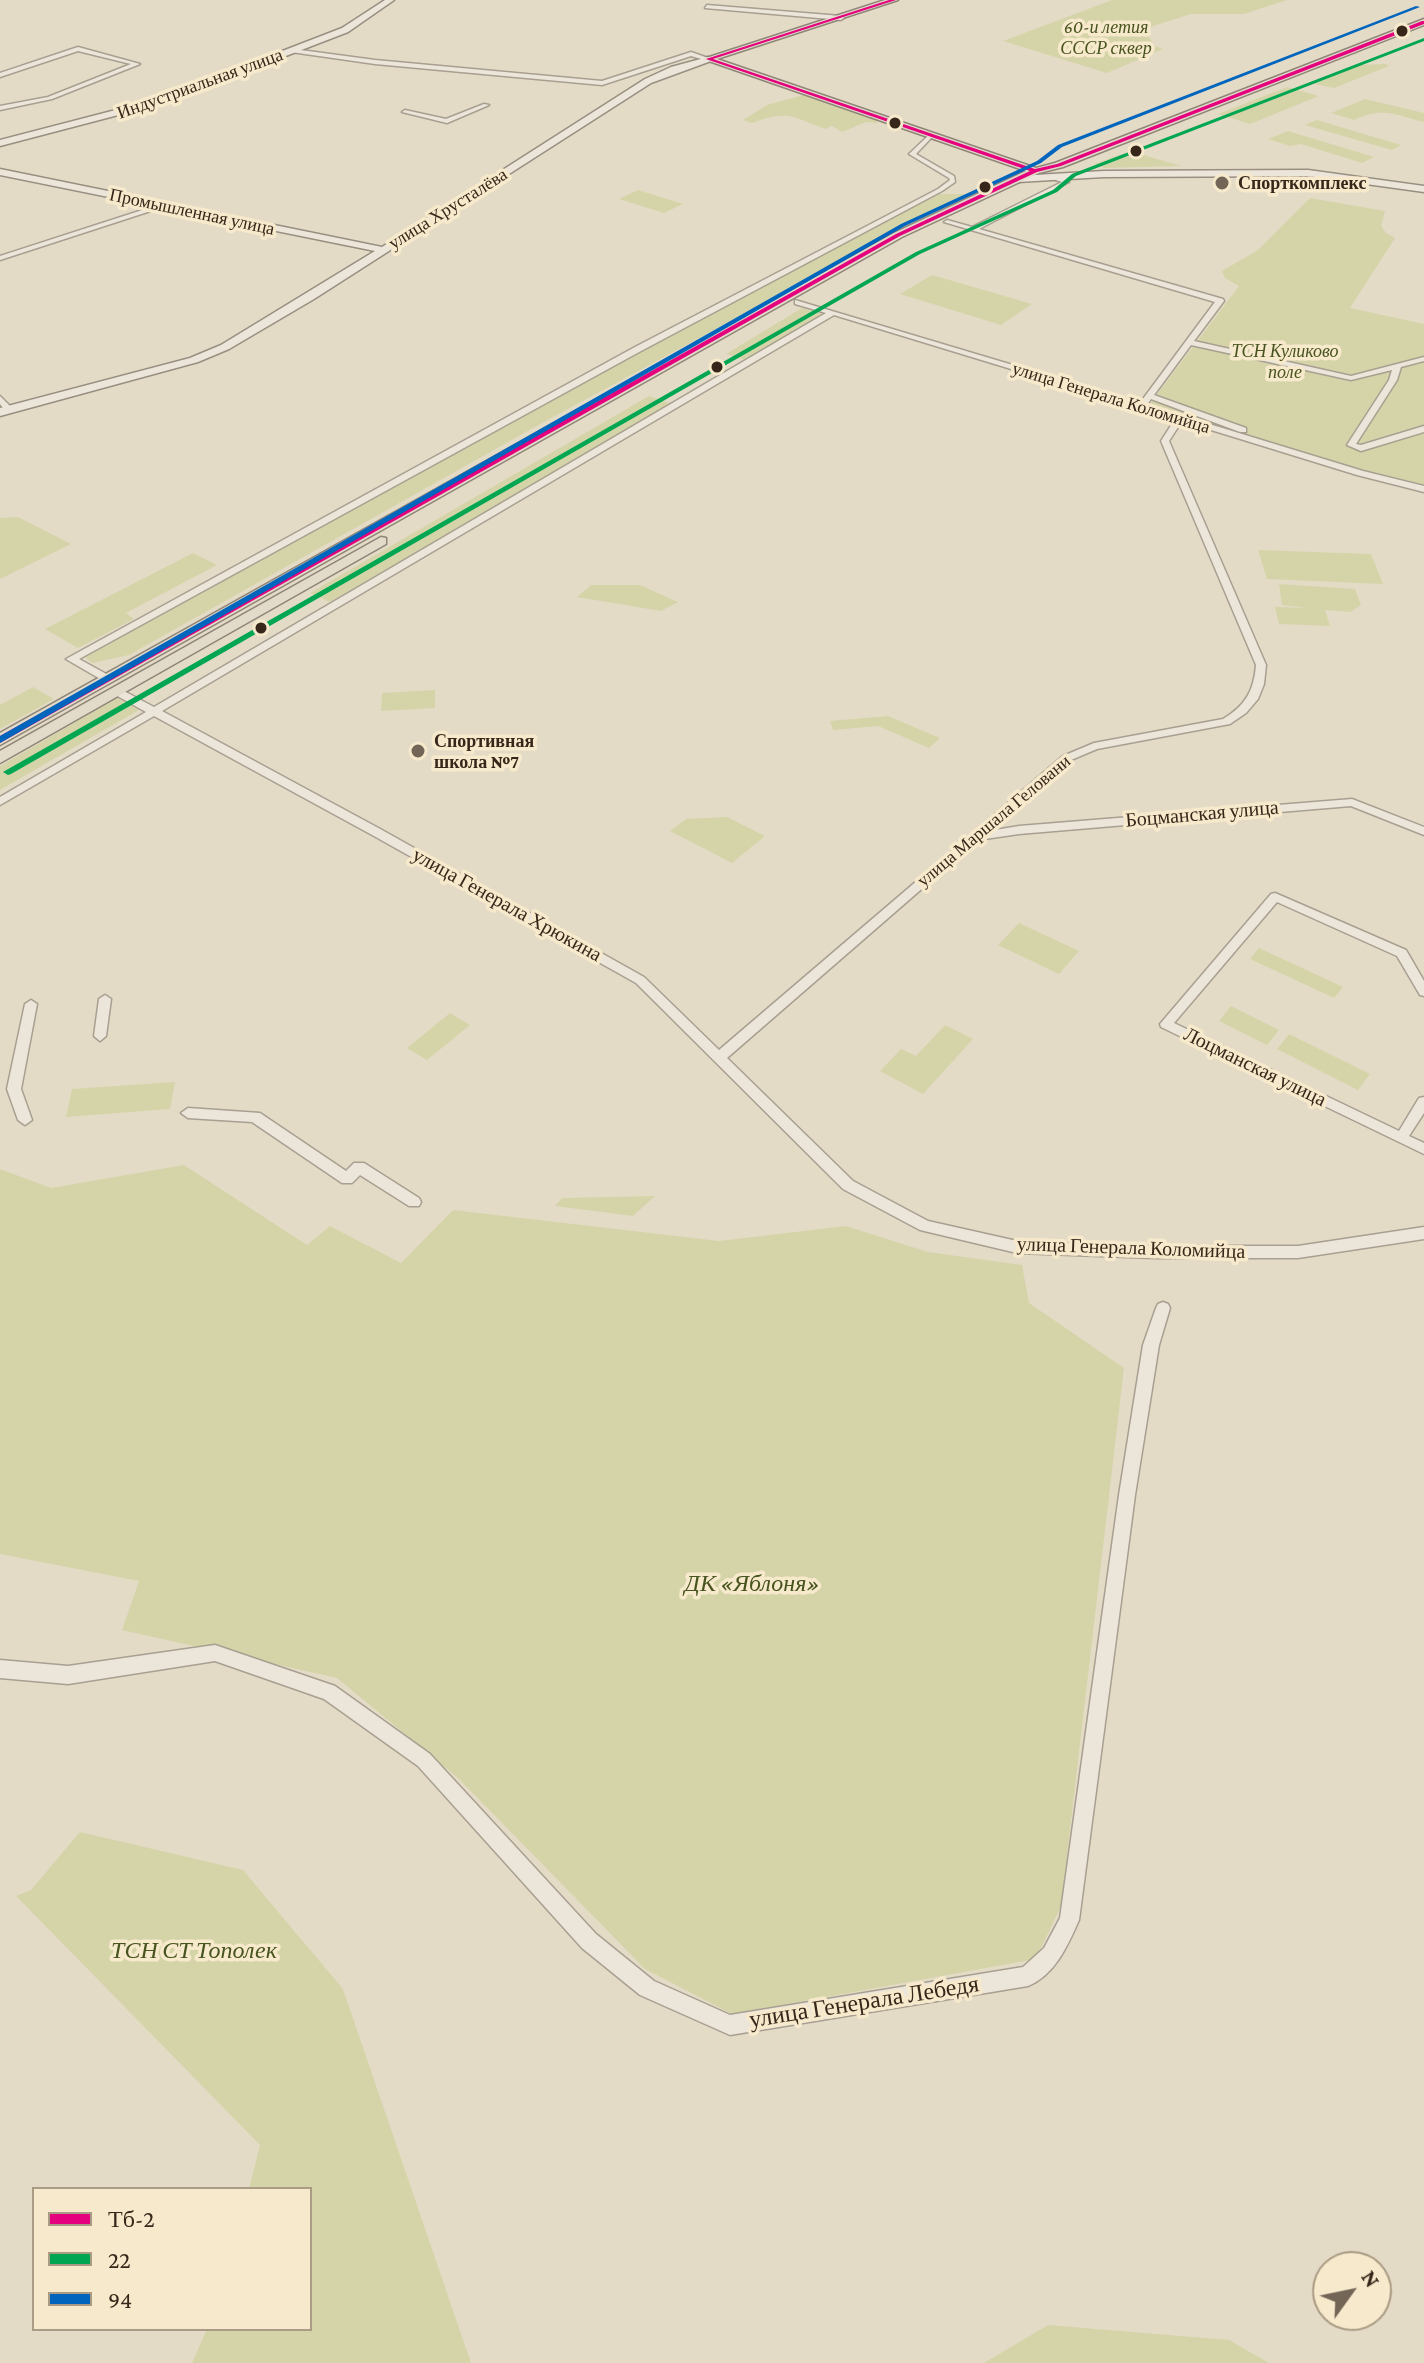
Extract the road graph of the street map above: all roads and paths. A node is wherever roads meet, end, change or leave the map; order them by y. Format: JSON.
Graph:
{"nodes":[{"id":1,"x":390,"y":0,"type":"edge"},
{"id":2,"x":713,"y":0,"type":"edge"},
{"id":3,"x":894,"y":0,"type":"edge"},
{"id":4,"x":841,"y":18,"type":"junction"},
{"id":5,"x":1424,"y":22,"type":"edge"},
{"id":6,"x":293,"y":51,"type":"junction"},
{"id":7,"x":708,"y":59,"type":"junction"},
{"id":8,"x":0,"y":75,"type":"edge"},
{"id":9,"x":486,"y":105,"type":"dead end"},
{"id":10,"x":0,"y":108,"type":"edge"},
{"id":11,"x":405,"y":112,"type":"dead end"},
{"id":12,"x":936,"y":137,"type":"junction"},
{"id":13,"x":0,"y":143,"type":"edge"},
{"id":14,"x":967,"y":149,"type":"junction"},
{"id":15,"x":1002,"y":161,"type":"junction"},
{"id":16,"x":990,"y":171,"type":"dead end"},
{"id":17,"x":0,"y":172,"type":"edge"},
{"id":18,"x":1063,"y":173,"type":"junction"},
{"id":19,"x":1039,"y":174,"type":"junction"},
{"id":20,"x":1104,"y":174,"type":"junction"},
{"id":21,"x":1017,"y":184,"type":"junction"},
{"id":22,"x":1424,"y":189,"type":"edge"},
{"id":23,"x":161,"y":206,"type":"junction"},
{"id":24,"x":947,"y":222,"type":"junction"},
{"id":25,"x":973,"y":229,"type":"junction"},
{"id":26,"x":384,"y":250,"type":"junction"},
{"id":27,"x":0,"y":258,"type":"edge"},
{"id":28,"x":798,"y":302,"type":"junction"},
{"id":29,"x":832,"y":313,"type":"junction"},
{"id":30,"x":1189,"y":342,"type":"junction"},
{"id":31,"x":1424,"y":359,"type":"edge"},
{"id":32,"x":1398,"y":364,"type":"junction"},
{"id":33,"x":1150,"y":396,"type":"junction"},
{"id":34,"x":0,"y":398,"type":"edge"},
{"id":35,"x":1142,"y":406,"type":"junction"},
{"id":36,"x":5,"y":411,"type":"edge"},
{"id":37,"x":1179,"y":419,"type":"junction"},
{"id":38,"x":1424,"y":429,"type":"edge"},
{"id":39,"x":1424,"y":486,"type":"edge"},
{"id":40,"x":106,"y":678,"type":"junction"},
{"id":41,"x":116,"y":691,"type":"junction"},
{"id":42,"x":156,"y":713,"type":"junction"},
{"id":43,"x":0,"y":740,"type":"edge"},
{"id":44,"x":0,"y":758,"type":"edge"},
{"id":45,"x":0,"y":802,"type":"edge"},
{"id":46,"x":1424,"y":831,"type":"edge"},
{"id":47,"x":975,"y":837,"type":"junction"},
{"id":48,"x":1424,"y":992,"type":"edge"},
{"id":49,"x":105,"y":999,"type":"dead end"},
{"id":50,"x":31,"y":1004,"type":"dead end"},
{"id":51,"x":100,"y":1036,"type":"dead end"},
{"id":52,"x":719,"y":1057,"type":"junction"},
{"id":53,"x":1424,"y":1102,"type":"edge"},
{"id":54,"x":188,"y":1113,"type":"dead end"},
{"id":55,"x":25,"y":1120,"type":"dead end"},
{"id":56,"x":1401,"y":1138,"type":"junction"},
{"id":57,"x":1424,"y":1149,"type":"edge"},
{"id":58,"x":848,"y":1185,"type":"joint"},
{"id":59,"x":414,"y":1202,"type":"dead end"},
{"id":60,"x":1424,"y":1233,"type":"edge"},
{"id":61,"x":1163,"y":1308,"type":"dead end"},
{"id":62,"x":0,"y":1669,"type":"edge"}],
"edges":[{"from":1,"to":6,"type":"main road","name":"Индустриальная улица"},
{"from":2,"to":4,"type":"street"},
{"from":3,"to":4,"type":"main road","name":"улица Хрусталёва"},
{"from":4,"to":7,"type":"main road","name":"улица Хрусталёва"},
{"from":5,"to":18,"type":"main road"},
{"from":6,"to":7,"type":"street"},
{"from":6,"to":13,"type":"main road","name":"Индустриальная улица"},
{"from":7,"to":12,"type":"main road"},
{"from":7,"to":26,"type":"main road","name":"улица Хрусталёва"},
{"from":8,"to":10,"type":"street"},
{"from":9,"to":11,"type":"street"},
{"from":12,"to":14,"type":"main road"},
{"from":12,"to":14,"type":"main road"},
{"from":12,"to":40,"type":"street"},
{"from":14,"to":15,"type":"main road"},
{"from":15,"to":18,"type":"main road"},
{"from":15,"to":19,"type":"main road"},
{"from":16,"to":21,"type":"main road"},
{"from":17,"to":23,"type":"main road","name":"Промышленная улица"},
{"from":18,"to":19,"type":"main road"},
{"from":18,"to":20,"type":"main road"},
{"from":18,"to":20,"type":"main road"},
{"from":18,"to":25,"type":"street"},
{"from":19,"to":21,"type":"main road"},
{"from":20,"to":22,"type":"main road"},
{"from":21,"to":24,"type":"main road"},
{"from":21,"to":40,"type":"main road"},
{"from":23,"to":26,"type":"main road","name":"Промышленная улица"},
{"from":23,"to":27,"type":"street"},
{"from":24,"to":25,"type":"street"},
{"from":24,"to":28,"type":"main road"},
{"from":25,"to":30,"type":"street"},
{"from":26,"to":36,"type":"main road","name":"улица Хрусталёва"},
{"from":28,"to":29,"type":"street","name":"улица Генерала Коломийца"},
{"from":28,"to":41,"type":"main road"},
{"from":29,"to":35,"type":"street","name":"улица Генерала Коломийца"},
{"from":29,"to":42,"type":"street"},
{"from":30,"to":32,"type":"street"},
{"from":30,"to":33,"type":"street"},
{"from":31,"to":32,"type":"street"},
{"from":32,"to":38,"type":"street"},
{"from":33,"to":35,"type":"street"},
{"from":33,"to":39,"type":"street"},
{"from":34,"to":36,"type":"street"},
{"from":35,"to":37,"type":"street","name":"улица Генерала Коломийца"},
{"from":37,"to":39,"type":"street","name":"улица Генерала Коломийца"},
{"from":37,"to":47,"type":"street","name":"улица Маршала Геловани"},
{"from":40,"to":43,"type":"main road"},
{"from":41,"to":42,"type":"street","name":"улица Генерала Хрюкина"},
{"from":41,"to":44,"type":"main road"},
{"from":42,"to":45,"type":"street"},
{"from":42,"to":52,"type":"street","name":"улица Генерала Хрюкина"},
{"from":46,"to":47,"type":"street","name":"Боцманская улица"},
{"from":47,"to":52,"type":"street","name":"улица Маршала Геловани"},
{"from":48,"to":56,"type":"street","name":"Лоцманская улица"},
{"from":49,"to":51,"type":"street"},
{"from":50,"to":55,"type":"street"},
{"from":52,"to":58,"type":"street","name":"улица Генерала Хрюкина"},
{"from":53,"to":56,"type":"street"},
{"from":54,"to":59,"type":"street"},
{"from":56,"to":57,"type":"street","name":"Лоцманская улица"},
{"from":58,"to":60,"type":"street","name":"улица Генерала Коломийца"},
{"from":61,"to":62,"type":"street","name":"улица Генерала Лебедя"}]}
